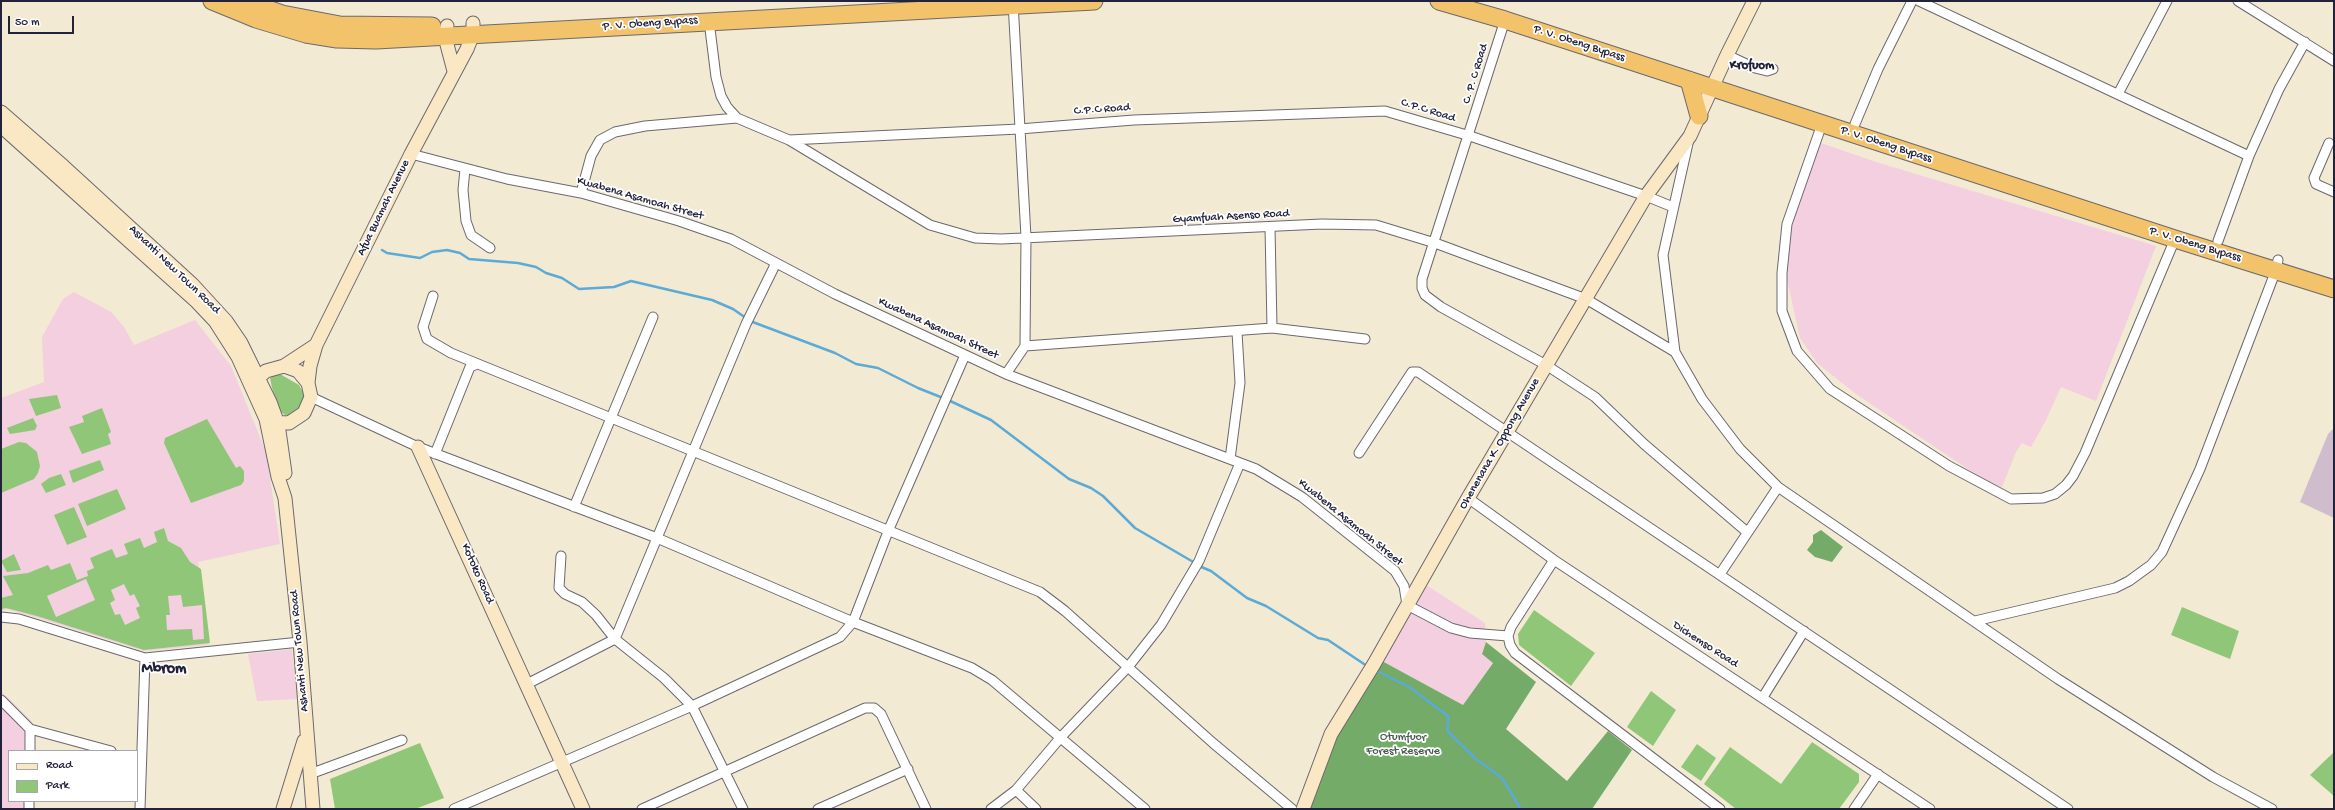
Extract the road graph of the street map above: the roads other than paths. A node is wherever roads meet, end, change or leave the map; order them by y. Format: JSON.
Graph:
{"nodes":[{"id":1,"x":212,"y":1,"type":"edge"},
{"id":2,"x":245,"y":1,"type":"edge"},
{"id":3,"x":886,"y":1,"type":"edge"},
{"id":4,"x":1094,"y":1,"type":"edge"},
{"id":5,"x":1439,"y":1,"type":"edge"},
{"id":6,"x":1477,"y":1,"type":"edge"},
{"id":7,"x":1754,"y":1,"type":"edge"},
{"id":8,"x":1912,"y":1,"type":"edge"},
{"id":9,"x":1919,"y":1,"type":"edge"},
{"id":10,"x":2167,"y":1,"type":"edge"},
{"id":11,"x":2238,"y":1,"type":"edge"},
{"id":12,"x":1013,"y":3,"type":"edge"},
{"id":13,"x":709,"y":15,"type":"junction"},
{"id":14,"x":1505,"y":20,"type":"junction"},
{"id":15,"x":473,"y":29,"type":"junction"},
{"id":16,"x":446,"y":32,"type":"junction"},
{"id":17,"x":2304,"y":42,"type":"junction"},
{"id":18,"x":1727,"y":55,"type":"junction"},
{"id":19,"x":2334,"y":61,"type":"edge"},
{"id":20,"x":1773,"y":69,"type":"dead end"},
{"id":21,"x":454,"y":72,"type":"junction"},
{"id":22,"x":1689,"y":80,"type":"junction"},
{"id":23,"x":1715,"y":82,"type":"junction"},
{"id":24,"x":2118,"y":94,"type":"junction"},
{"id":25,"x":1,"y":112,"type":"edge"},
{"id":26,"x":1699,"y":116,"type":"junction"},
{"id":27,"x":737,"y":118,"type":"junction"},
{"id":28,"x":1822,"y":124,"type":"junction"},
{"id":29,"x":1854,"y":124,"type":"junction"},
{"id":30,"x":1,"y":126,"type":"edge"},
{"id":31,"x":1019,"y":129,"type":"junction"},
{"id":32,"x":1470,"y":136,"type":"junction"},
{"id":33,"x":1690,"y":136,"type":"junction"},
{"id":34,"x":789,"y":140,"type":"junction"},
{"id":35,"x":2329,"y":143,"type":"dead end"},
{"id":36,"x":410,"y":154,"type":"junction"},
{"id":37,"x":2249,"y":156,"type":"junction"},
{"id":38,"x":465,"y":169,"type":"junction"},
{"id":39,"x":2334,"y":192,"type":"edge"},
{"id":40,"x":581,"y":193,"type":"junction"},
{"id":41,"x":1646,"y":196,"type":"junction"},
{"id":42,"x":1673,"y":208,"type":"junction"},
{"id":43,"x":1270,"y":227,"type":"junction"},
{"id":44,"x":1026,"y":238,"type":"junction"},
{"id":45,"x":2175,"y":239,"type":"junction"},
{"id":46,"x":2218,"y":241,"type":"junction"},
{"id":47,"x":1435,"y":243,"type":"junction"},
{"id":48,"x":490,"y":248,"type":"dead end"},
{"id":49,"x":776,"y":263,"type":"junction"},
{"id":50,"x":2277,"y":265,"type":"junction"},
{"id":51,"x":2334,"y":278,"type":"edge"},
{"id":52,"x":2334,"y":289,"type":"edge"},
{"id":53,"x":433,"y":296,"type":"dead end"},
{"id":54,"x":1586,"y":299,"type":"junction"},
{"id":55,"x":654,"y":317,"type":"dead end"},
{"id":56,"x":1272,"y":328,"type":"junction"},
{"id":57,"x":1238,"y":332,"type":"junction"},
{"id":58,"x":1365,"y":339,"type":"dead end"},
{"id":59,"x":316,"y":345,"type":"junction"},
{"id":60,"x":1025,"y":346,"type":"junction"},
{"id":61,"x":1675,"y":352,"type":"junction"},
{"id":62,"x":965,"y":355,"type":"junction"},
{"id":63,"x":250,"y":359,"type":"junction"},
{"id":64,"x":475,"y":364,"type":"junction"},
{"id":65,"x":1546,"y":365,"type":"junction"},
{"id":66,"x":280,"y":366,"type":"junction"},
{"id":67,"x":1006,"y":374,"type":"junction"},
{"id":68,"x":259,"y":377,"type":"junction"},
{"id":69,"x":308,"y":383,"type":"junction"},
{"id":70,"x":253,"y":390,"type":"junction"},
{"id":71,"x":311,"y":397,"type":"junction"},
{"id":72,"x":613,"y":418,"type":"junction"},
{"id":73,"x":278,"y":422,"type":"junction"},
{"id":74,"x":1508,"y":431,"type":"junction"},
{"id":75,"x":418,"y":447,"type":"junction"},
{"id":76,"x":694,"y":450,"type":"junction"},
{"id":77,"x":1359,"y":453,"type":"dead end"},
{"id":78,"x":435,"y":454,"type":"junction"},
{"id":79,"x":1230,"y":459,"type":"junction"},
{"id":80,"x":1240,"y":463,"type":"junction"},
{"id":81,"x":1778,"y":487,"type":"junction"},
{"id":82,"x":284,"y":492,"type":"junction"},
{"id":83,"x":1468,"y":498,"type":"junction"},
{"id":84,"x":574,"y":507,"type":"junction"},
{"id":85,"x":888,"y":529,"type":"junction"},
{"id":86,"x":1747,"y":532,"type":"junction"},
{"id":87,"x":657,"y":538,"type":"junction"},
{"id":88,"x":561,"y":556,"type":"dead end"},
{"id":89,"x":1554,"y":560,"type":"junction"},
{"id":90,"x":1720,"y":574,"type":"junction"},
{"id":91,"x":1407,"y":605,"type":"junction"},
{"id":92,"x":1,"y":618,"type":"edge"},
{"id":93,"x":853,"y":622,"type":"junction"},
{"id":94,"x":1975,"y":622,"type":"junction"},
{"id":95,"x":1804,"y":631,"type":"junction"},
{"id":96,"x":1508,"y":636,"type":"junction"},
{"id":97,"x":615,"y":639,"type":"junction"},
{"id":98,"x":300,"y":642,"type":"junction"},
{"id":99,"x":145,"y":658,"type":"junction"},
{"id":100,"x":1128,"y":667,"type":"junction"},
{"id":101,"x":527,"y":684,"type":"junction"},
{"id":102,"x":1763,"y":697,"type":"junction"},
{"id":103,"x":1,"y":700,"type":"edge"},
{"id":104,"x":692,"y":706,"type":"junction"},
{"id":105,"x":30,"y":729,"type":"junction"},
{"id":106,"x":306,"y":735,"type":"junction"},
{"id":107,"x":1061,"y":737,"type":"junction"},
{"id":108,"x":402,"y":740,"type":"dead end"},
{"id":109,"x":30,"y":750,"type":"edge"},
{"id":110,"x":107,"y":750,"type":"edge"},
{"id":111,"x":139,"y":758,"type":"edge"},
{"id":112,"x":562,"y":762,"type":"junction"},
{"id":113,"x":908,"y":769,"type":"junction"},
{"id":114,"x":725,"y":770,"type":"junction"},
{"id":115,"x":310,"y":774,"type":"junction"},
{"id":116,"x":1878,"y":774,"type":"junction"},
{"id":117,"x":1016,"y":790,"type":"junction"},
{"id":118,"x":140,"y":809,"type":"edge"},
{"id":119,"x":283,"y":809,"type":"edge"},
{"id":120,"x":313,"y":809,"type":"edge"},
{"id":121,"x":454,"y":809,"type":"edge"},
{"id":122,"x":583,"y":809,"type":"edge"},
{"id":123,"x":642,"y":809,"type":"edge"},
{"id":124,"x":743,"y":809,"type":"edge"},
{"id":125,"x":818,"y":809,"type":"edge"},
{"id":126,"x":926,"y":809,"type":"edge"},
{"id":127,"x":991,"y":809,"type":"edge"},
{"id":128,"x":1036,"y":809,"type":"edge"},
{"id":129,"x":1145,"y":809,"type":"edge"},
{"id":130,"x":1292,"y":809,"type":"edge"},
{"id":131,"x":1303,"y":809,"type":"edge"},
{"id":132,"x":1720,"y":809,"type":"edge"},
{"id":133,"x":1854,"y":809,"type":"edge"},
{"id":134,"x":1930,"y":809,"type":"edge"},
{"id":135,"x":2068,"y":809,"type":"edge"},
{"id":136,"x":2272,"y":809,"type":"edge"}],
"edges":[{"from":1,"to":16,"type":"highway","name":"P. V. Obeng Bypass"},
{"from":2,"to":16,"type":"highway","name":"P. V. Obeng Bypass"},
{"from":3,"to":13,"type":"highway","name":"P. V. Obeng Bypass"},
{"from":4,"to":12,"type":"highway","name":"P. V. Obeng Bypass"},
{"from":5,"to":14,"type":"highway","name":"P. V. Obeng Bypass"},
{"from":6,"to":23,"type":"highway","name":"P. V. Obeng Bypass"},
{"from":7,"to":18,"type":"street","name":"Ohenenana K. Oppong Avenue"},
{"from":8,"to":29,"type":"street"},
{"from":9,"to":24,"type":"street"},
{"from":10,"to":24,"type":"street"},
{"from":11,"to":17,"type":"street"},
{"from":12,"to":13,"type":"highway","name":"P. V. Obeng Bypass"},
{"from":12,"to":31,"type":"street"},
{"from":13,"to":15,"type":"highway","name":"P. V. Obeng Bypass"},
{"from":13,"to":27,"type":"street"},
{"from":14,"to":22,"type":"highway","name":"P. V. Obeng Bypass"},
{"from":14,"to":32,"type":"street","name":"C. P. C Road"},
{"from":15,"to":16,"type":"highway","name":"P. V. Obeng Bypass"},
{"from":15,"to":21,"type":"street","name":"Afua Buamah Avenue"},
{"from":16,"to":21,"type":"street"},
{"from":17,"to":19,"type":"street"},
{"from":17,"to":37,"type":"street"},
{"from":18,"to":20,"type":"street"},
{"from":18,"to":23,"type":"street","name":"Ohenenana K. Oppong Avenue"},
{"from":21,"to":36,"type":"street","name":"Afua Buamah Avenue"},
{"from":22,"to":23,"type":"highway","name":"P. V. Obeng Bypass"},
{"from":22,"to":26,"type":"highway"},
{"from":23,"to":26,"type":"street","name":"Ohenenana K. Oppong Avenue"},
{"from":23,"to":28,"type":"highway","name":"P. V. Obeng Bypass"},
{"from":23,"to":29,"type":"highway","name":"P. V. Obeng Bypass"},
{"from":24,"to":37,"type":"street"},
{"from":25,"to":63,"type":"street","name":"Ashanti New Town Road"},
{"from":26,"to":33,"type":"street","name":"Ohenenana K. Oppong Avenue"},
{"from":27,"to":34,"type":"street","name":"C.P.C Road"},
{"from":27,"to":40,"type":"street"},
{"from":28,"to":45,"type":"highway","name":"P. V. Obeng Bypass"},
{"from":28,"to":45,"type":"street"},
{"from":29,"to":46,"type":"highway","name":"P. V. Obeng Bypass"},
{"from":30,"to":70,"type":"street","name":"Ashanti New Town Road"},
{"from":31,"to":32,"type":"street","name":"C.P.C Road"},
{"from":31,"to":34,"type":"street","name":"C.P.C Road"},
{"from":31,"to":44,"type":"street"},
{"from":32,"to":41,"type":"street","name":"C.P.C Road"},
{"from":32,"to":47,"type":"street","name":"C. P. C Road"},
{"from":33,"to":41,"type":"street","name":"Ohenenana K. Oppong Avenue"},
{"from":33,"to":42,"type":"street"},
{"from":34,"to":44,"type":"street"},
{"from":35,"to":39,"type":"street"},
{"from":36,"to":38,"type":"street","name":"Kwabena Asamoah Street"},
{"from":36,"to":59,"type":"street","name":"Afua Buamah Avenue"},
{"from":37,"to":46,"type":"street"},
{"from":38,"to":40,"type":"street","name":"Kwabena Asamoah Street"},
{"from":38,"to":48,"type":"street"},
{"from":40,"to":49,"type":"street","name":"Kwabena Asamoah Street"},
{"from":41,"to":42,"type":"street","name":"C.P.C Road"},
{"from":41,"to":54,"type":"street","name":"Ohenenana K. Oppong Avenue"},
{"from":42,"to":61,"type":"street"},
{"from":43,"to":44,"type":"street","name":"Gyamfuah Asenso Road"},
{"from":43,"to":47,"type":"street","name":"Gyamfuah Asenso Road"},
{"from":43,"to":56,"type":"street"},
{"from":44,"to":60,"type":"street"},
{"from":45,"to":50,"type":"highway","name":"P. V. Obeng Bypass"},
{"from":46,"to":50,"type":"highway","name":"P. V. Obeng Bypass"},
{"from":47,"to":54,"type":"street","name":"Gyamfuah Asenso Road"},
{"from":47,"to":65,"type":"street","name":"C. P. C Road"},
{"from":49,"to":62,"type":"street","name":"Kwabena Asamoah Street"},
{"from":49,"to":76,"type":"street"},
{"from":50,"to":51,"type":"highway","name":"P. V. Obeng Bypass"},
{"from":50,"to":52,"type":"highway","name":"P. V. Obeng Bypass"},
{"from":50,"to":94,"type":"street"},
{"from":53,"to":64,"type":"street"},
{"from":54,"to":61,"type":"street","name":"Gyamfuah Asenso Road"},
{"from":54,"to":65,"type":"street","name":"Ohenenana K. Oppong Avenue"},
{"from":55,"to":72,"type":"street"},
{"from":56,"to":57,"type":"street"},
{"from":56,"to":58,"type":"street"},
{"from":57,"to":60,"type":"street"},
{"from":57,"to":79,"type":"street"},
{"from":59,"to":66,"type":"street"},
{"from":59,"to":69,"type":"street","name":"Afua Buamah Avenue"},
{"from":60,"to":67,"type":"street"},
{"from":61,"to":81,"type":"street"},
{"from":62,"to":67,"type":"street","name":"Kwabena Asamoah Street"},
{"from":62,"to":85,"type":"street"},
{"from":63,"to":66,"type":"street"},
{"from":63,"to":68,"type":"street","name":"Ashanti New Town Road"},
{"from":64,"to":72,"type":"street"},
{"from":64,"to":78,"type":"street"},
{"from":65,"to":74,"type":"street","name":"Ohenenana K. Oppong Avenue"},
{"from":65,"to":86,"type":"street","name":"C. P. C Road"},
{"from":66,"to":68,"type":"street"},
{"from":66,"to":69,"type":"street"},
{"from":67,"to":79,"type":"street","name":"Kwabena Asamoah Street"},
{"from":68,"to":70,"type":"street"},
{"from":68,"to":73,"type":"street","name":"Ashanti New Town Road"},
{"from":69,"to":71,"type":"street"},
{"from":70,"to":73,"type":"street","name":"Ashanti New Town Road"},
{"from":71,"to":73,"type":"street"},
{"from":71,"to":75,"type":"street"},
{"from":72,"to":76,"type":"street"},
{"from":72,"to":84,"type":"street"},
{"from":73,"to":82,"type":"street","name":"Ashanti New Town Road"},
{"from":73,"to":82,"type":"street","name":"Ashanti New Town Road"},
{"from":74,"to":77,"type":"street"},
{"from":74,"to":83,"type":"street","name":"Ohenenana K. Oppong Avenue"},
{"from":74,"to":90,"type":"street"},
{"from":75,"to":78,"type":"street"},
{"from":75,"to":101,"type":"street","name":"Kotoko Road"},
{"from":76,"to":85,"type":"street"},
{"from":76,"to":87,"type":"street"},
{"from":78,"to":84,"type":"street"},
{"from":79,"to":80,"type":"street","name":"Kwabena Asamoah Street"},
{"from":80,"to":91,"type":"street","name":"Kwabena Asamoah Street"},
{"from":80,"to":100,"type":"street"},
{"from":81,"to":86,"type":"street"},
{"from":81,"to":94,"type":"street"},
{"from":82,"to":98,"type":"street","name":"Ashanti New Town Road"},
{"from":83,"to":89,"type":"street","name":"Dichemso Road"},
{"from":83,"to":91,"type":"street","name":"Ohenenana K. Oppong Avenue"},
{"from":84,"to":87,"type":"street"},
{"from":85,"to":93,"type":"street"},
{"from":85,"to":100,"type":"street"},
{"from":86,"to":90,"type":"street"},
{"from":87,"to":93,"type":"street"},
{"from":87,"to":97,"type":"street"},
{"from":88,"to":97,"type":"street"},
{"from":89,"to":96,"type":"street"},
{"from":89,"to":102,"type":"street","name":"Dichemso Road"},
{"from":90,"to":95,"type":"street"},
{"from":91,"to":96,"type":"street"},
{"from":91,"to":131,"type":"street","name":"Ohenenana K. Oppong Avenue"},
{"from":92,"to":99,"type":"street"},
{"from":93,"to":104,"type":"street"},
{"from":93,"to":107,"type":"street"},
{"from":94,"to":136,"type":"street"},
{"from":95,"to":102,"type":"street"},
{"from":95,"to":135,"type":"street"},
{"from":96,"to":132,"type":"street"},
{"from":97,"to":101,"type":"street"},
{"from":97,"to":104,"type":"street"},
{"from":98,"to":99,"type":"street"},
{"from":98,"to":106,"type":"street","name":"Ashanti New Town Road"},
{"from":99,"to":111,"type":"street"},
{"from":100,"to":107,"type":"street"},
{"from":100,"to":130,"type":"street"},
{"from":101,"to":112,"type":"street","name":"Kotoko Road"},
{"from":102,"to":116,"type":"street","name":"Dichemso Road"},
{"from":103,"to":105,"type":"street"},
{"from":104,"to":112,"type":"street"},
{"from":104,"to":114,"type":"street"},
{"from":105,"to":109,"type":"street"},
{"from":105,"to":110,"type":"street"},
{"from":106,"to":115,"type":"street","name":"Ashanti New Town Road"},
{"from":106,"to":119,"type":"street"},
{"from":107,"to":117,"type":"street"},
{"from":107,"to":129,"type":"street"},
{"from":108,"to":115,"type":"street"},
{"from":111,"to":118,"type":"street"},
{"from":112,"to":121,"type":"street"},
{"from":112,"to":122,"type":"street","name":"Kotoko Road"},
{"from":113,"to":114,"type":"street"},
{"from":113,"to":125,"type":"street"},
{"from":113,"to":126,"type":"street"},
{"from":114,"to":123,"type":"street"},
{"from":114,"to":124,"type":"street"},
{"from":115,"to":120,"type":"street","name":"Ashanti New Town Road"},
{"from":116,"to":133,"type":"street"},
{"from":116,"to":134,"type":"street","name":"Dichemso Road"},
{"from":117,"to":127,"type":"street"},
{"from":117,"to":128,"type":"street"}]}
